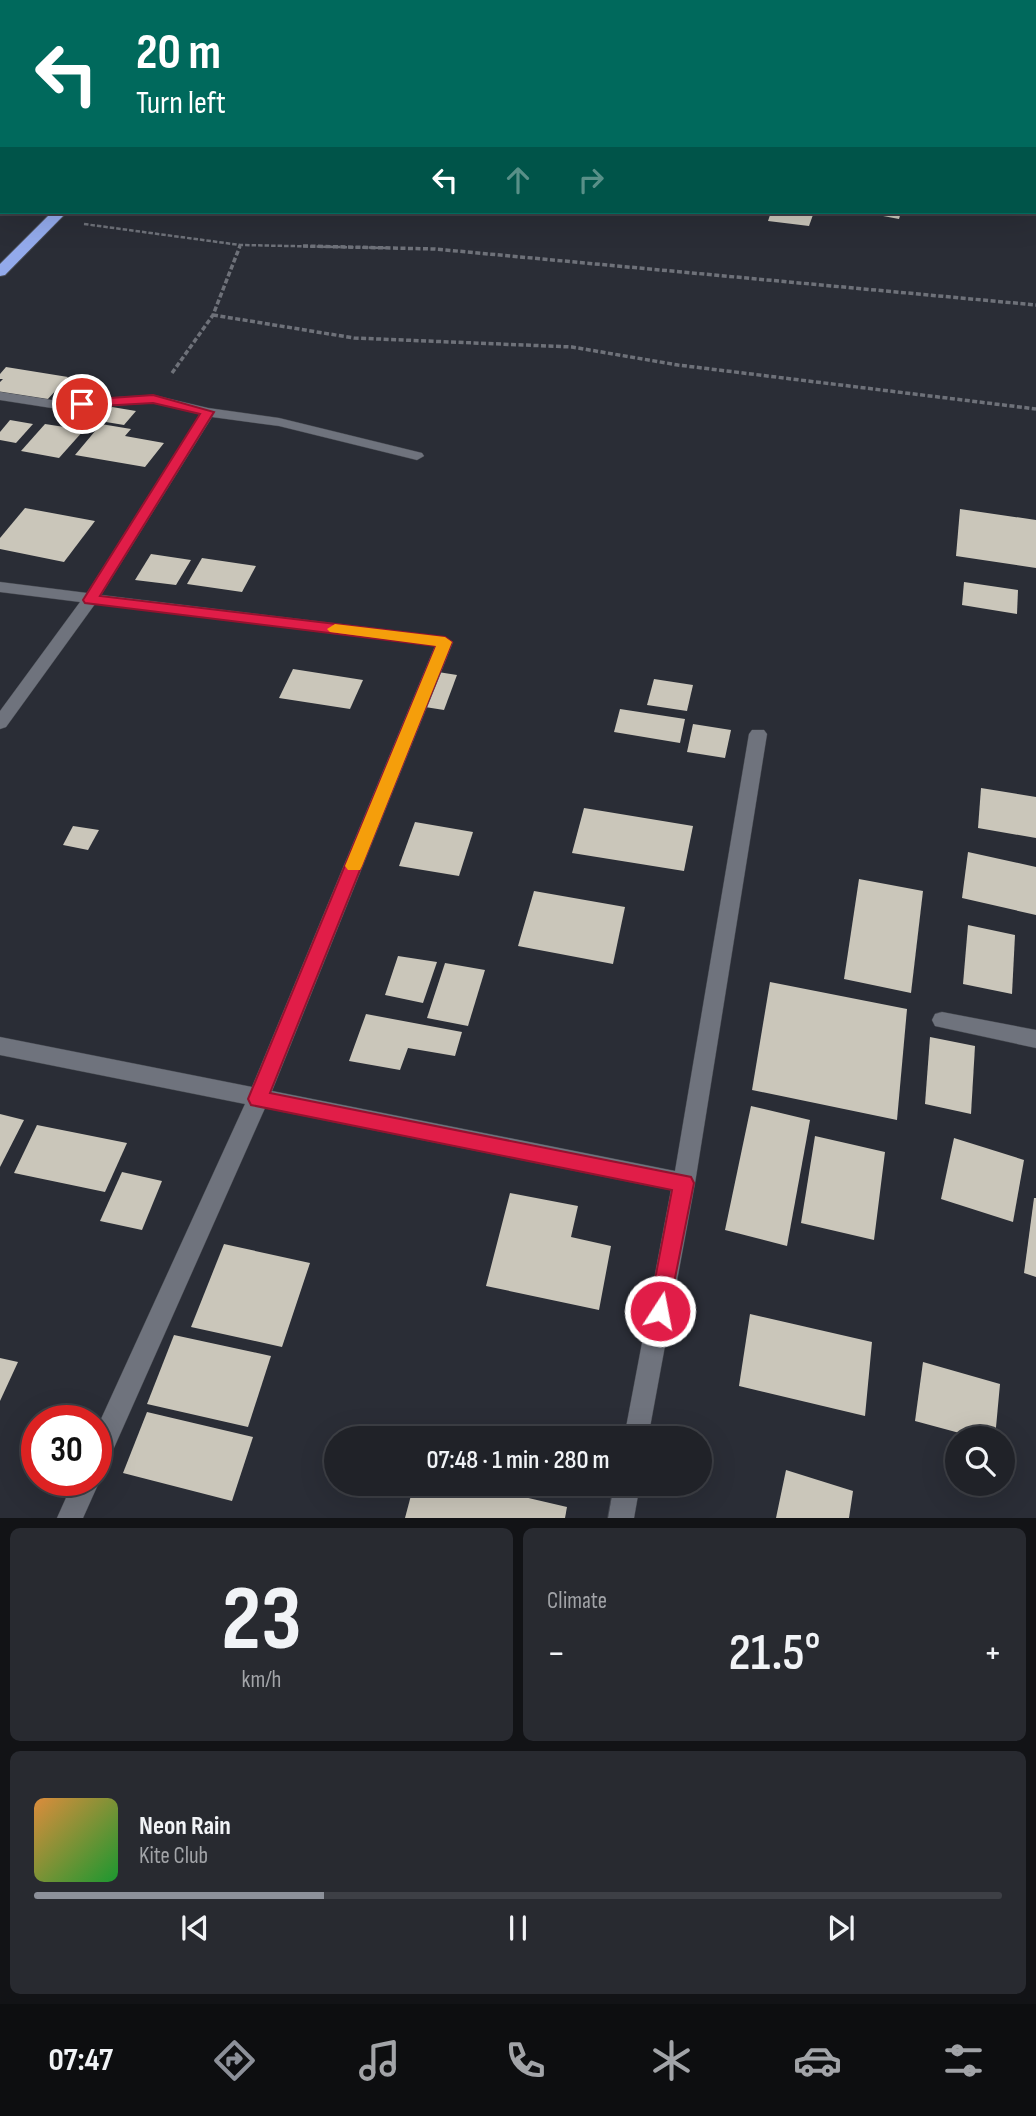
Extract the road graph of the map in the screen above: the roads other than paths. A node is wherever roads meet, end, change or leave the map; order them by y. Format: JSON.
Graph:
{"nodes":[{"id":1,"x":56,"y":216,"type":"edge"},
{"id":2,"x":0,"y":272,"type":"edge"},
{"id":3,"x":0,"y":396,"type":"edge"},
{"id":4,"x":208,"y":412,"type":"junction"},
{"id":5,"x":416,"y":456,"type":"dead end"},
{"id":6,"x":0,"y":587,"type":"edge"},
{"id":7,"x":90,"y":600,"type":"junction"},
{"id":8,"x":0,"y":723,"type":"edge"},
{"id":9,"x":758,"y":734,"type":"dead end"},
{"id":10,"x":942,"y":1020,"type":"dead end"},
{"id":11,"x":1036,"y":1039,"type":"edge"},
{"id":12,"x":0,"y":1046,"type":"edge"},
{"id":13,"x":258,"y":1099,"type":"junction"},
{"id":14,"x":684,"y":1183,"type":"junction"},
{"id":15,"x":112,"y":1423,"type":"edge"},
{"id":16,"x":638,"y":1426,"type":"edge"},
{"id":17,"x":80,"y":1496,"type":"edge"},
{"id":18,"x":625,"y":1496,"type":"edge"},
{"id":19,"x":70,"y":1517,"type":"edge"},
{"id":20,"x":621,"y":1517,"type":"edge"}],
"edges":[{"from":1,"to":2,"type":"highway"},
{"from":3,"to":4,"type":"street"},
{"from":4,"to":5,"type":"street"},
{"from":4,"to":7,"type":"street"},
{"from":6,"to":7,"type":"street"},
{"from":7,"to":8,"type":"street"},
{"from":7,"to":13,"type":"street"},
{"from":9,"to":14,"type":"street"},
{"from":10,"to":11,"type":"street"},
{"from":12,"to":13,"type":"street"},
{"from":13,"to":14,"type":"street"},
{"from":13,"to":15,"type":"street"},
{"from":14,"to":16,"type":"street"},
{"from":17,"to":19,"type":"street"},
{"from":18,"to":20,"type":"street"}]}
